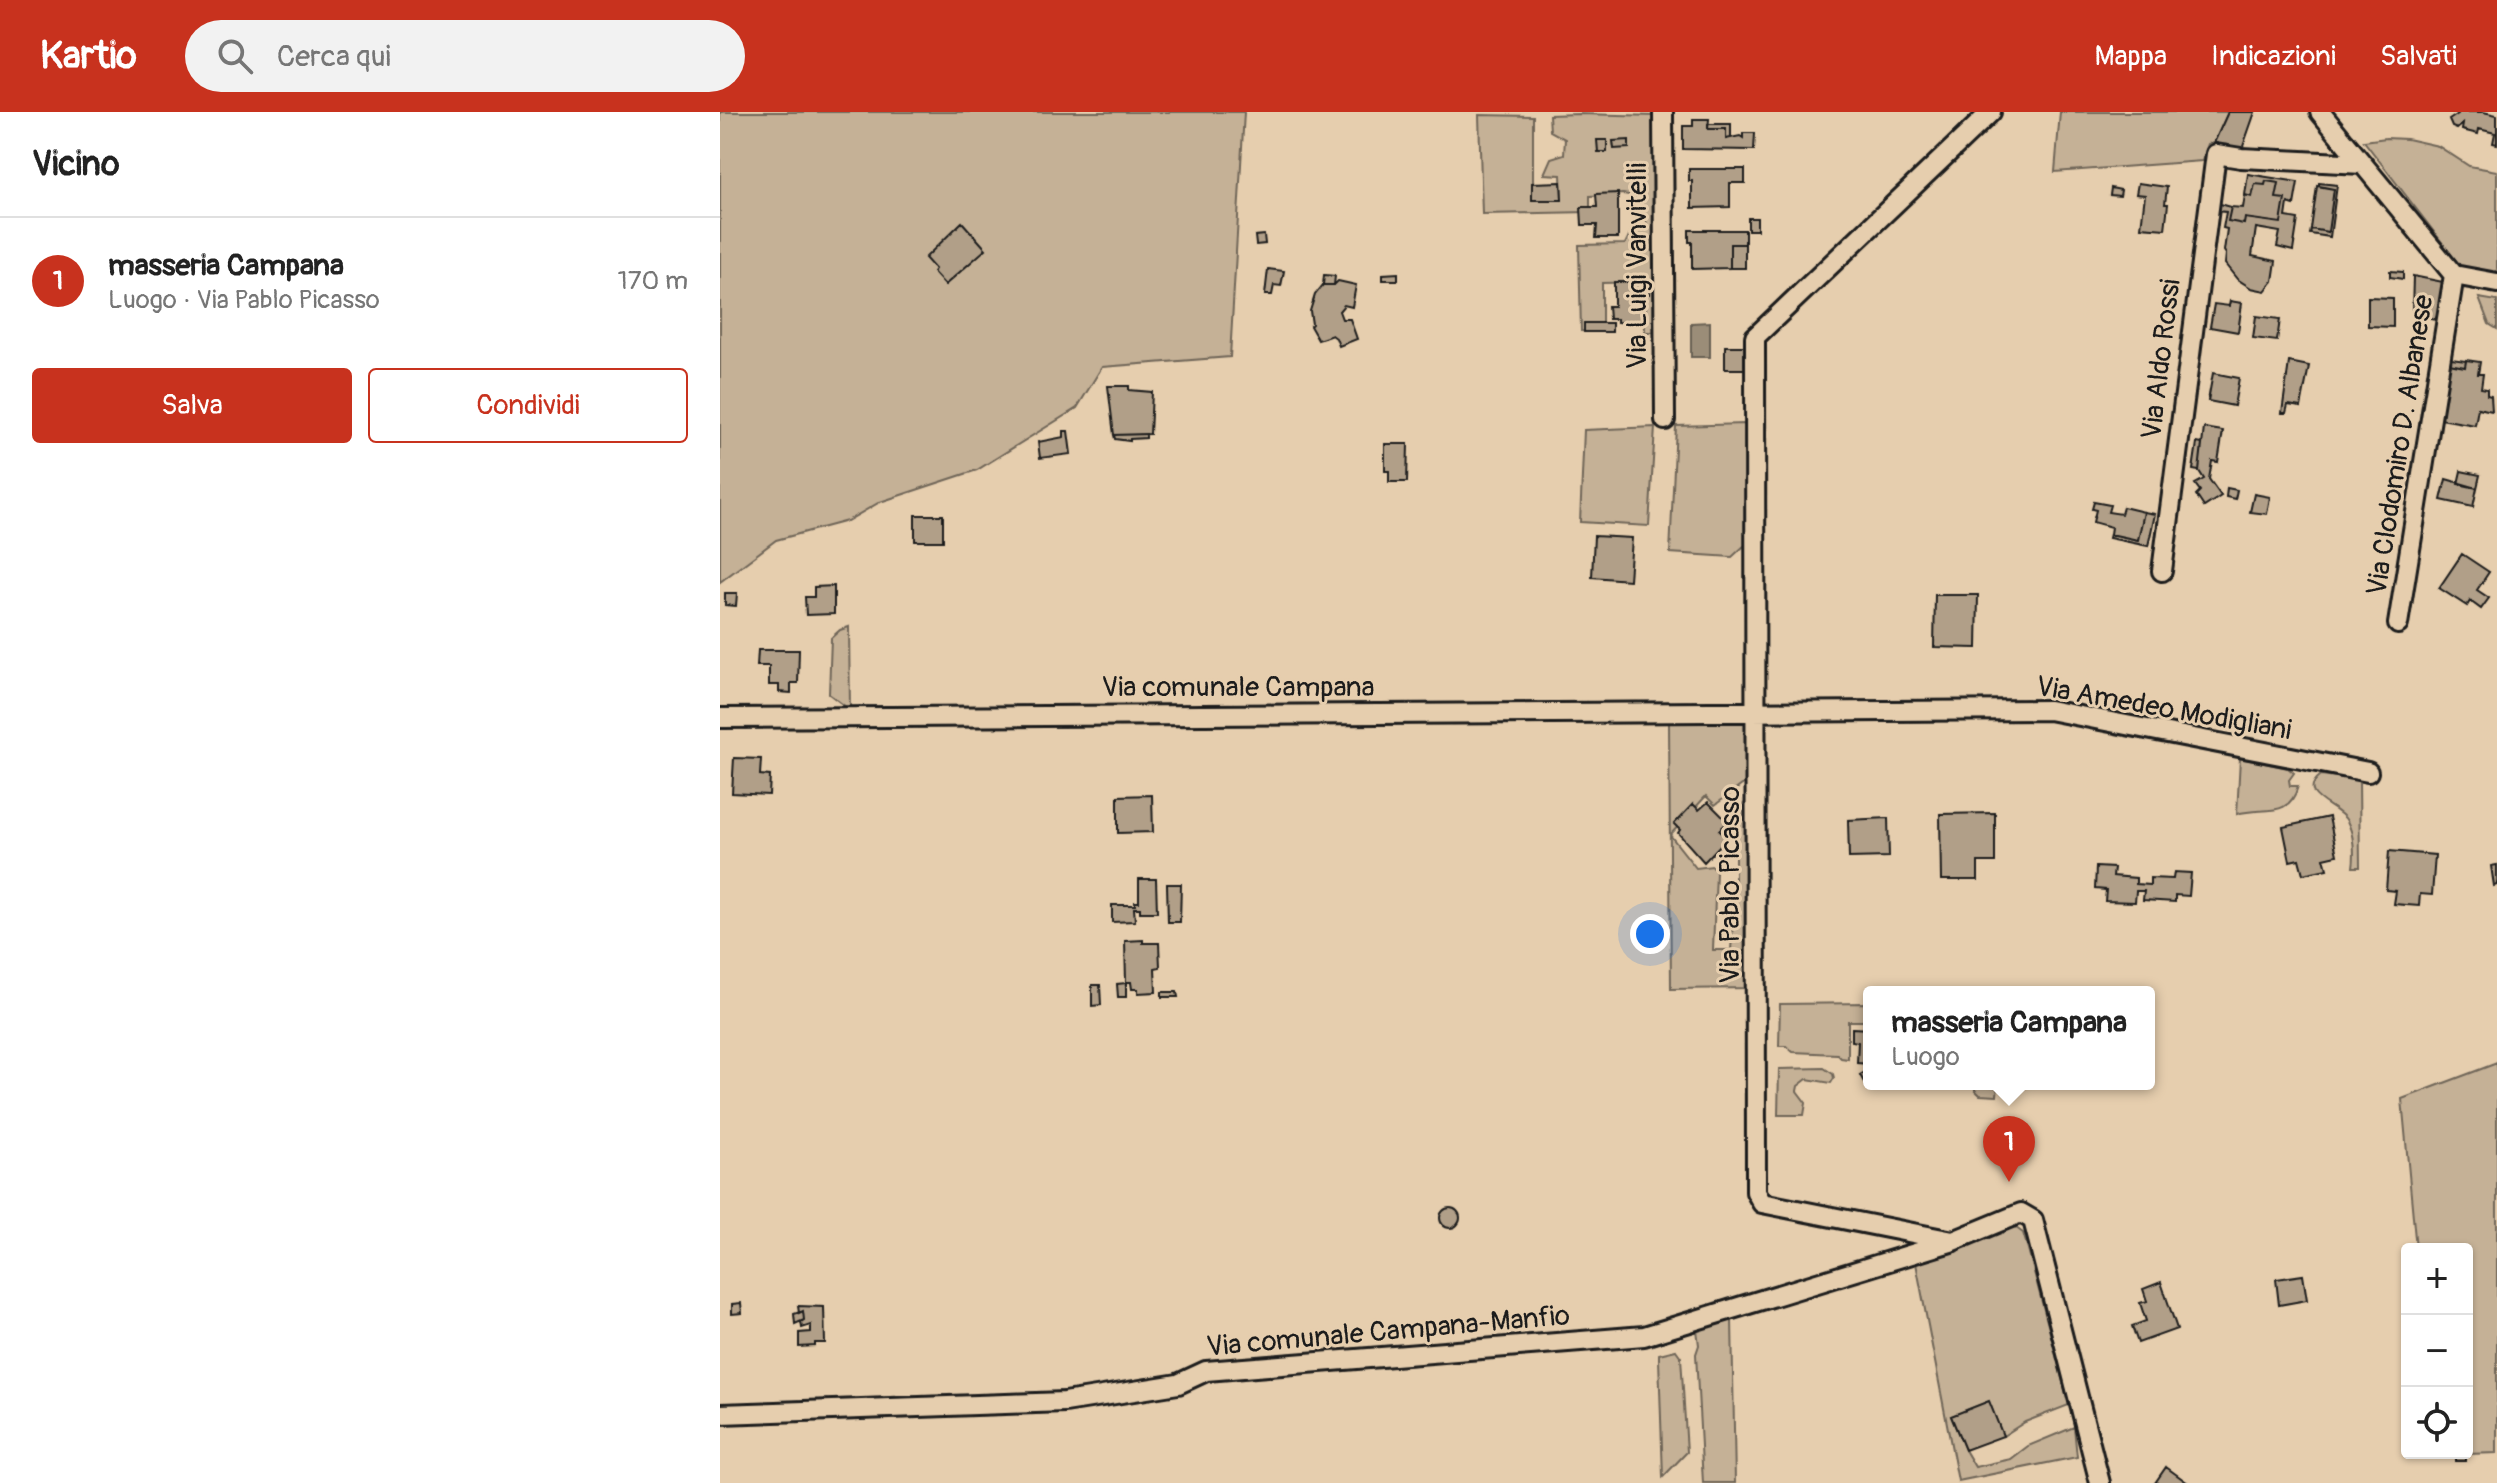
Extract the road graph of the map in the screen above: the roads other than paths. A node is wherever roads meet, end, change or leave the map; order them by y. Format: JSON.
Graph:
{"nodes":[{"id":1,"x":1663,"y":112,"type":"edge"},
{"id":2,"x":1991,"y":112,"type":"edge"},
{"id":3,"x":2320,"y":112,"type":"edge"},
{"id":4,"x":2363,"y":164,"type":"junction"},
{"id":5,"x":2454,"y":275,"type":"junction"},
{"id":6,"x":2497,"y":283,"type":"edge"},
{"id":7,"x":1665,"y":420,"type":"dead end"},
{"id":8,"x":2162,"y":571,"type":"dead end"},
{"id":9,"x":2398,"y":624,"type":"dead end"},
{"id":10,"x":1757,"y":711,"type":"junction"},
{"id":11,"x":720,"y":718,"type":"edge"},
{"id":12,"x":2368,"y":772,"type":"dead end"},
{"id":13,"x":1953,"y":1241,"type":"junction"},
{"id":14,"x":720,"y":1414,"type":"edge"},
{"id":15,"x":2100,"y":1483,"type":"edge"}],
"edges":[{"from":1,"to":7,"type":"street","name":"Via Luigi Vanvitelli"},
{"from":2,"to":10,"type":"street","name":"Via Pablo Picasso"},
{"from":3,"to":4,"type":"street"},
{"from":4,"to":5,"type":"street"},
{"from":4,"to":8,"type":"street","name":"Via Aldo Rossi"},
{"from":5,"to":6,"type":"street"},
{"from":5,"to":9,"type":"street","name":"Via Clodomiro D. Albanese"},
{"from":10,"to":11,"type":"street","name":"Via comunale Campana"},
{"from":10,"to":12,"type":"street","name":"Via Amedeo Modigliani"},
{"from":10,"to":13,"type":"street","name":"Via Pablo Picasso"},
{"from":13,"to":14,"type":"street","name":"Via comunale Campana-Manfio"},
{"from":13,"to":15,"type":"street"}]}
